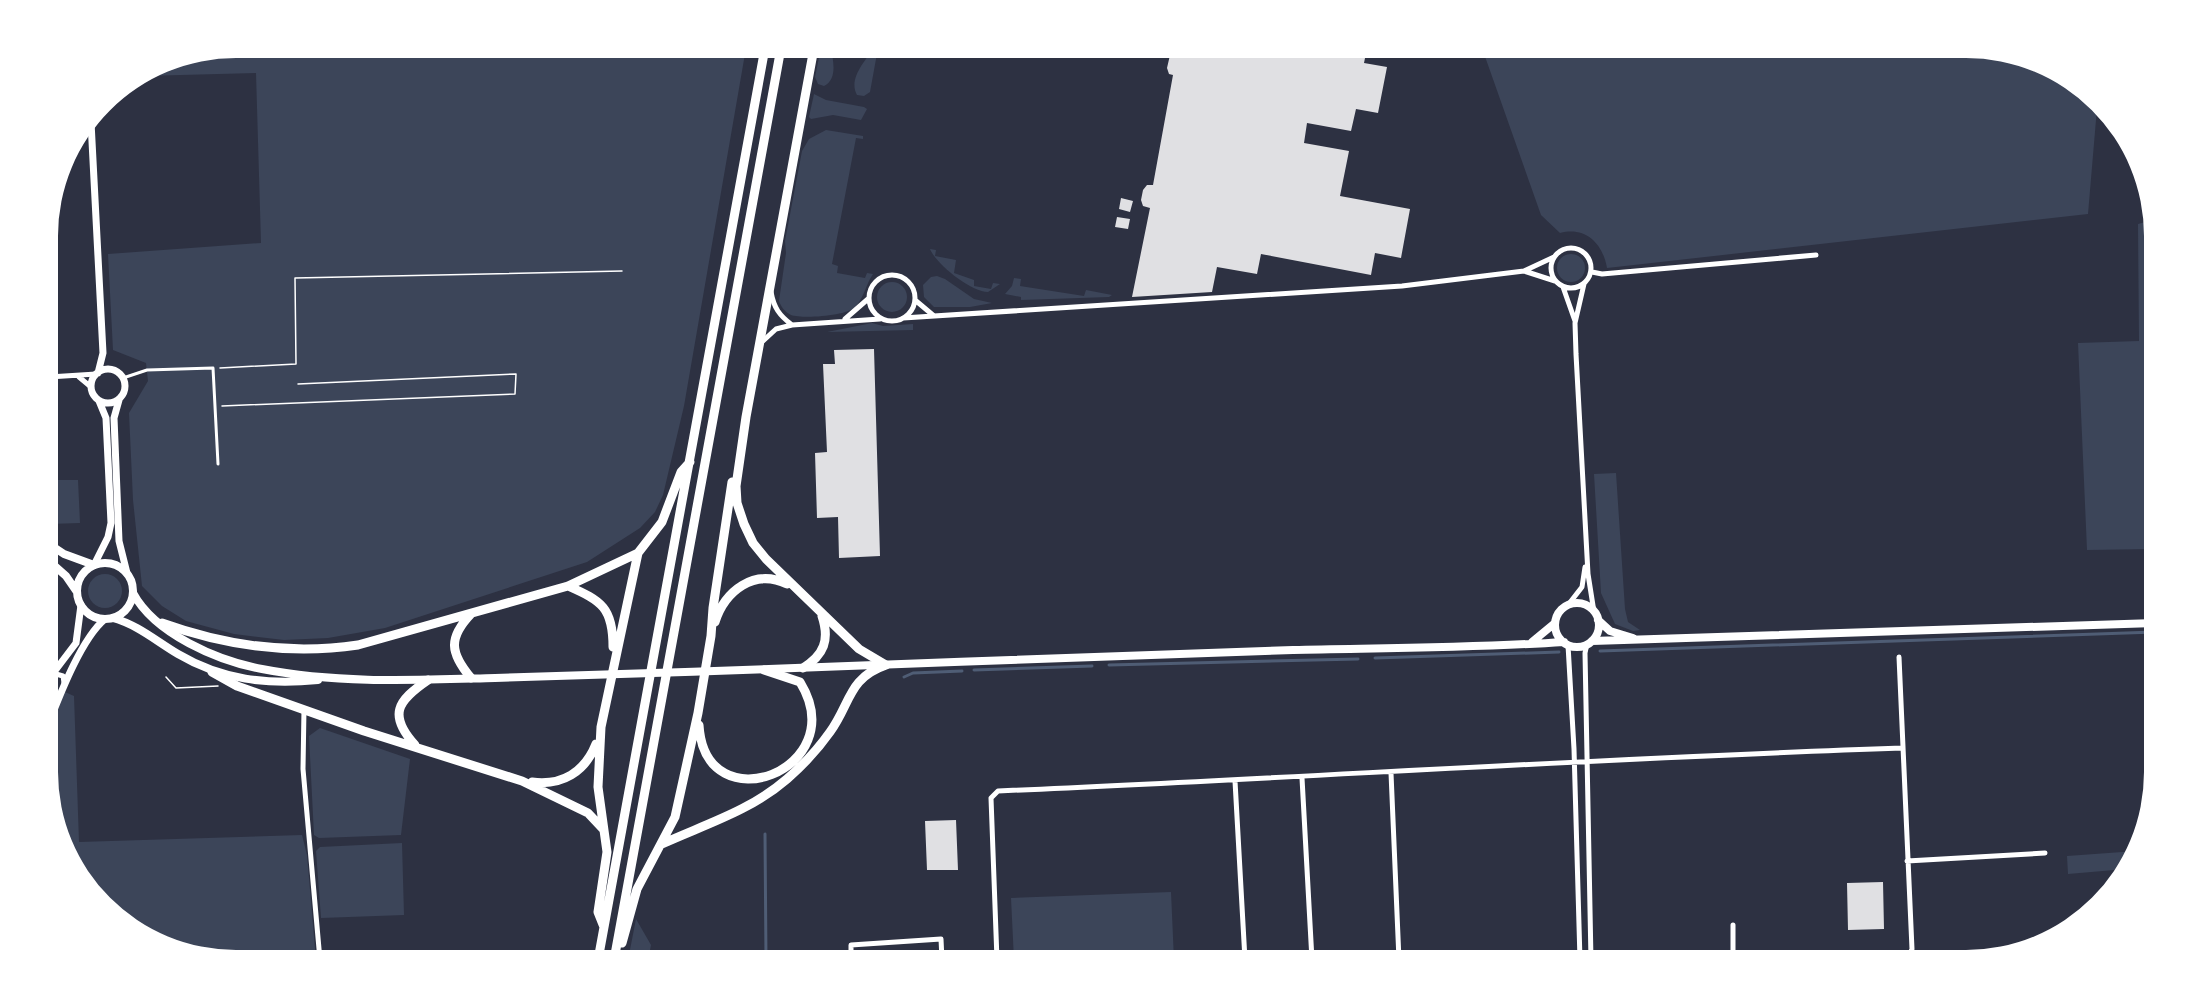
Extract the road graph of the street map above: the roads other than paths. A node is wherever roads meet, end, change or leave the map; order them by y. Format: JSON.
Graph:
{"nodes":[{"id":1,"x":763,"y":59,"type":"edge"},
{"id":2,"x":779,"y":59,"type":"edge"},
{"id":3,"x":812,"y":59,"type":"edge"},
{"id":4,"x":92,"y":134,"type":"edge"},
{"id":5,"x":1816,"y":255,"type":"dead end"},
{"id":6,"x":1554,"y":257,"type":"junction"},
{"id":7,"x":1524,"y":271,"type":"junction"},
{"id":8,"x":1592,"y":273,"type":"junction"},
{"id":9,"x":1555,"y":281,"type":"junction"},
{"id":10,"x":1584,"y":284,"type":"junction"},
{"id":11,"x":770,"y":285,"type":"junction"},
{"id":12,"x":1563,"y":287,"type":"junction"},
{"id":13,"x":868,"y":299,"type":"junction"},
{"id":14,"x":915,"y":300,"type":"junction"},
{"id":15,"x":935,"y":317,"type":"junction"},
{"id":16,"x":903,"y":318,"type":"junction"},
{"id":17,"x":883,"y":319,"type":"junction"},
{"id":18,"x":843,"y":321,"type":"junction"},
{"id":19,"x":1575,"y":323,"type":"junction"},
{"id":20,"x":792,"y":325,"type":"junction"},
{"id":21,"x":759,"y":348,"type":"junction"},
{"id":22,"x":103,"y":353,"type":"junction"},
{"id":23,"x":114,"y":370,"type":"junction"},
{"id":24,"x":97,"y":374,"type":"junction"},
{"id":25,"x":78,"y":376,"type":"junction"},
{"id":26,"x":59,"y":377,"type":"edge"},
{"id":27,"x":123,"y":378,"type":"junction"},
{"id":28,"x":91,"y":387,"type":"junction"},
{"id":29,"x":119,"y":400,"type":"junction"},
{"id":30,"x":99,"y":401,"type":"junction"},
{"id":31,"x":746,"y":417,"type":"junction"},
{"id":32,"x":690,"y":462,"type":"junction"},
{"id":33,"x":218,"y":464,"type":"dead end"},
{"id":34,"x":1588,"y":547,"type":"junction"},
{"id":35,"x":58,"y":550,"type":"edge"},
{"id":36,"x":638,"y":553,"type":"junction"},
{"id":37,"x":94,"y":565,"type":"junction"},
{"id":38,"x":58,"y":569,"type":"edge"},
{"id":39,"x":127,"y":573,"type":"junction"},
{"id":40,"x":568,"y":586,"type":"junction"},
{"id":41,"x":793,"y":587,"type":"junction"},
{"id":42,"x":77,"y":592,"type":"junction"},
{"id":43,"x":133,"y":593,"type":"junction"},
{"id":44,"x":81,"y":605,"type":"junction"},
{"id":45,"x":1568,"y":605,"type":"junction"},
{"id":46,"x":1594,"y":612,"type":"junction"},
{"id":47,"x":471,"y":614,"type":"junction"},
{"id":48,"x":822,"y":616,"type":"junction"},
{"id":49,"x":114,"y":618,"type":"junction"},
{"id":50,"x":105,"y":619,"type":"junction"},
{"id":51,"x":1598,"y":620,"type":"junction"},
{"id":52,"x":2144,"y":622,"type":"edge"},
{"id":53,"x":162,"y":623,"type":"junction"},
{"id":54,"x":1555,"y":623,"type":"junction"},
{"id":55,"x":711,"y":636,"type":"junction"},
{"id":56,"x":1640,"y":639,"type":"junction"},
{"id":57,"x":1590,"y":642,"type":"junction"},
{"id":58,"x":1530,"y":643,"type":"junction"},
{"id":59,"x":1566,"y":644,"type":"junction"},
{"id":60,"x":1899,"y":657,"type":"dead end"},
{"id":61,"x":613,"y":662,"type":"junction"},
{"id":62,"x":58,"y":665,"type":"edge"},
{"id":63,"x":886,"y":665,"type":"junction"},
{"id":64,"x":803,"y":668,"type":"junction"},
{"id":65,"x":764,"y":670,"type":"junction"},
{"id":66,"x":212,"y":672,"type":"junction"},
{"id":67,"x":58,"y":674,"type":"edge"},
{"id":68,"x":471,"y":678,"type":"junction"},
{"id":69,"x":334,"y":679,"type":"junction"},
{"id":70,"x":429,"y":680,"type":"junction"},
{"id":71,"x":64,"y":685,"type":"junction"},
{"id":72,"x":58,"y":700,"type":"edge"},
{"id":73,"x":304,"y":709,"type":"junction"},
{"id":74,"x":698,"y":713,"type":"junction"},
{"id":75,"x":601,"y":727,"type":"junction"},
{"id":76,"x":415,"y":745,"type":"junction"},
{"id":77,"x":1902,"y":748,"type":"junction"},
{"id":78,"x":1587,"y":762,"type":"junction"},
{"id":79,"x":1575,"y":764,"type":"junction"},
{"id":80,"x":1391,"y":773,"type":"junction"},
{"id":81,"x":1302,"y":778,"type":"junction"},
{"id":82,"x":522,"y":781,"type":"junction"},
{"id":83,"x":1235,"y":781,"type":"junction"},
{"id":84,"x":606,"y":836,"type":"junction"},
{"id":85,"x":662,"y":844,"type":"junction"},
{"id":86,"x":2045,"y":854,"type":"dead end"},
{"id":87,"x":1907,"y":861,"type":"junction"},
{"id":88,"x":1732,"y":925,"type":"dead end"},
{"id":89,"x":604,"y":927,"type":"junction"},
{"id":90,"x":1244,"y":949,"type":"edge"},
{"id":91,"x":1311,"y":949,"type":"edge"},
{"id":92,"x":1399,"y":949,"type":"edge"},
{"id":93,"x":1580,"y":949,"type":"edge"},
{"id":94,"x":1591,"y":949,"type":"edge"},
{"id":95,"x":1733,"y":949,"type":"edge"},
{"id":96,"x":1912,"y":949,"type":"edge"},
{"id":97,"x":319,"y":950,"type":"edge"},
{"id":98,"x":600,"y":950,"type":"edge"},
{"id":99,"x":618,"y":950,"type":"edge"},
{"id":100,"x":619,"y":950,"type":"edge"},
{"id":101,"x":851,"y":950,"type":"edge"},
{"id":102,"x":942,"y":950,"type":"edge"},
{"id":103,"x":997,"y":950,"type":"edge"}],
"edges":[{"from":1,"to":32,"type":"highway"},
{"from":2,"to":99,"type":"highway"},
{"from":3,"to":11,"type":"highway"},
{"from":4,"to":22,"type":"street"},
{"from":5,"to":8,"type":"street"},
{"from":6,"to":7,"type":"street"},
{"from":6,"to":8,"type":"street"},
{"from":6,"to":9,"type":"street"},
{"from":7,"to":9,"type":"street"},
{"from":7,"to":15,"type":"street"},
{"from":8,"to":10,"type":"street"},
{"from":9,"to":12,"type":"street"},
{"from":10,"to":12,"type":"street"},
{"from":10,"to":19,"type":"street"},
{"from":11,"to":20,"type":"street"},
{"from":11,"to":21,"type":"highway"},
{"from":12,"to":19,"type":"street"},
{"from":13,"to":14,"type":"street"},
{"from":13,"to":17,"type":"street"},
{"from":13,"to":18,"type":"street"},
{"from":14,"to":15,"type":"street"},
{"from":14,"to":16,"type":"street"},
{"from":15,"to":16,"type":"street"},
{"from":16,"to":17,"type":"street"},
{"from":17,"to":18,"type":"street"},
{"from":18,"to":20,"type":"street"},
{"from":19,"to":34,"type":"street"},
{"from":20,"to":21,"type":"street"},
{"from":21,"to":31,"type":"highway"},
{"from":22,"to":23,"type":"street"},
{"from":22,"to":24,"type":"street"},
{"from":23,"to":24,"type":"street"},
{"from":23,"to":27,"type":"street"},
{"from":24,"to":25,"type":"street"},
{"from":24,"to":28,"type":"street"},
{"from":25,"to":26,"type":"street"},
{"from":25,"to":28,"type":"street"},
{"from":27,"to":29,"type":"street"},
{"from":27,"to":33,"type":"lane"},
{"from":28,"to":30,"type":"street"},
{"from":29,"to":30,"type":"street"},
{"from":29,"to":39,"type":"street"},
{"from":30,"to":37,"type":"street"},
{"from":31,"to":41,"type":"highway"},
{"from":31,"to":55,"type":"highway"},
{"from":32,"to":36,"type":"highway"},
{"from":32,"to":89,"type":"highway"},
{"from":34,"to":45,"type":"street"},
{"from":34,"to":46,"type":"street"},
{"from":35,"to":37,"type":"main road"},
{"from":36,"to":40,"type":"highway"},
{"from":36,"to":61,"type":"highway"},
{"from":37,"to":39,"type":"main road"},
{"from":37,"to":42,"type":"main road"},
{"from":38,"to":42,"type":"main road"},
{"from":39,"to":43,"type":"main road"},
{"from":40,"to":47,"type":"highway"},
{"from":40,"to":61,"type":"highway"},
{"from":41,"to":48,"type":"highway"},
{"from":41,"to":55,"type":"highway"},
{"from":42,"to":44,"type":"main road"},
{"from":43,"to":49,"type":"main road"},
{"from":43,"to":53,"type":"main road"},
{"from":44,"to":50,"type":"main road"},
{"from":44,"to":62,"type":"street"},
{"from":45,"to":46,"type":"main road"},
{"from":45,"to":54,"type":"main road"},
{"from":46,"to":51,"type":"main road"},
{"from":47,"to":53,"type":"highway"},
{"from":47,"to":68,"type":"highway"},
{"from":48,"to":63,"type":"highway"},
{"from":48,"to":64,"type":"highway"},
{"from":49,"to":50,"type":"main road"},
{"from":49,"to":66,"type":"main road"},
{"from":50,"to":71,"type":"street"},
{"from":51,"to":56,"type":"main road"},
{"from":51,"to":57,"type":"main road"},
{"from":52,"to":56,"type":"main road"},
{"from":53,"to":69,"type":"main road"},
{"from":54,"to":58,"type":"main road"},
{"from":54,"to":59,"type":"main road"},
{"from":55,"to":74,"type":"highway"},
{"from":56,"to":57,"type":"main road"},
{"from":57,"to":59,"type":"main road"},
{"from":57,"to":78,"type":"street"},
{"from":58,"to":59,"type":"main road"},
{"from":58,"to":63,"type":"main road"},
{"from":59,"to":79,"type":"street"},
{"from":60,"to":77,"type":"street"},
{"from":61,"to":75,"type":"highway"},
{"from":63,"to":64,"type":"main road"},
{"from":63,"to":85,"type":"highway"},
{"from":64,"to":65,"type":"main road"},
{"from":65,"to":68,"type":"main road"},
{"from":65,"to":74,"type":"highway"},
{"from":66,"to":69,"type":"main road"},
{"from":66,"to":73,"type":"highway"},
{"from":67,"to":71,"type":"street"},
{"from":68,"to":70,"type":"main road"},
{"from":69,"to":70,"type":"main road"},
{"from":70,"to":76,"type":"highway"},
{"from":71,"to":72,"type":"street"},
{"from":73,"to":76,"type":"highway"},
{"from":73,"to":97,"type":"street"},
{"from":74,"to":85,"type":"highway"},
{"from":75,"to":82,"type":"highway"},
{"from":75,"to":84,"type":"highway"},
{"from":76,"to":82,"type":"highway"},
{"from":77,"to":78,"type":"street"},
{"from":77,"to":87,"type":"street"},
{"from":78,"to":79,"type":"street"},
{"from":78,"to":94,"type":"street"},
{"from":79,"to":80,"type":"street"},
{"from":79,"to":93,"type":"street"},
{"from":80,"to":81,"type":"street"},
{"from":80,"to":92,"type":"street"},
{"from":81,"to":83,"type":"street"},
{"from":81,"to":91,"type":"street"},
{"from":82,"to":84,"type":"highway"},
{"from":83,"to":90,"type":"street"},
{"from":83,"to":103,"type":"street"},
{"from":84,"to":89,"type":"highway"},
{"from":85,"to":100,"type":"highway"},
{"from":86,"to":87,"type":"street"},
{"from":87,"to":96,"type":"street"},
{"from":88,"to":95,"type":"street"},
{"from":89,"to":98,"type":"highway"},
{"from":101,"to":102,"type":"street"}]}
